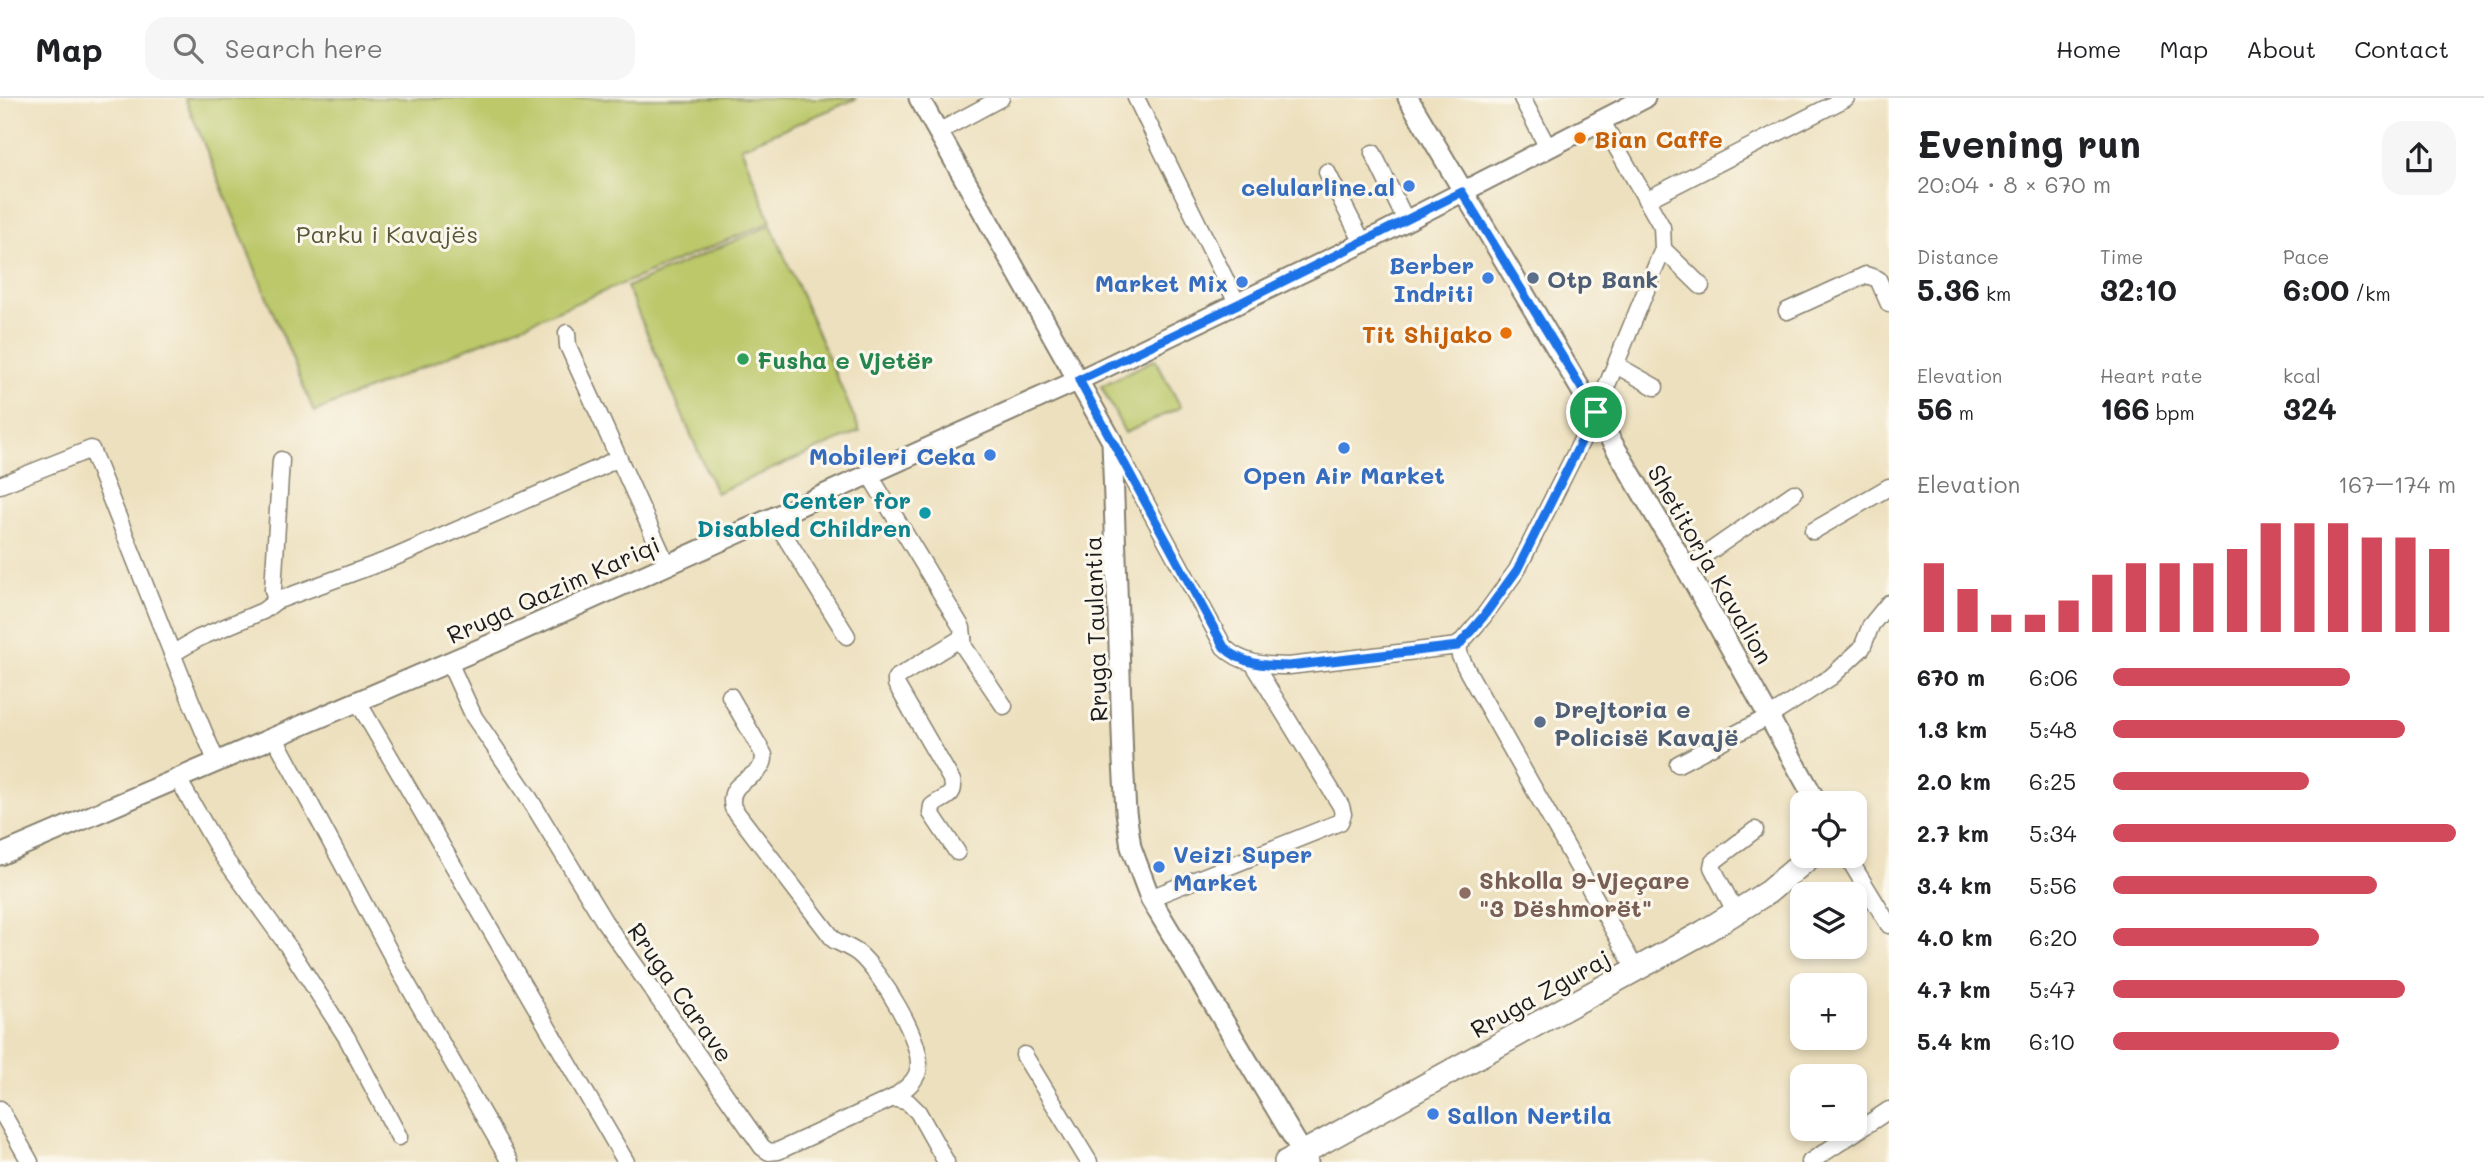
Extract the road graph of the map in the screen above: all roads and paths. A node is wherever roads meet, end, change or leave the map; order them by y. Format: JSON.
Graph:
{"nodes":[{"id":1,"x":919,"y":98,"type":"edge"},
{"id":2,"x":1001,"y":98,"type":"edge"},
{"id":3,"x":1136,"y":98,"type":"edge"},
{"id":4,"x":1408,"y":98,"type":"edge"},
{"id":5,"x":1522,"y":98,"type":"edge"},
{"id":6,"x":1646,"y":98,"type":"edge"},
{"id":7,"x":1846,"y":98,"type":"edge"},
{"id":8,"x":1601,"y":120,"type":"junction"},
{"id":9,"x":938,"y":132,"type":"junction"},
{"id":10,"x":1548,"y":148,"type":"junction"},
{"id":11,"x":1373,"y":153,"type":"dead end"},
{"id":12,"x":1327,"y":172,"type":"dead end"},
{"id":13,"x":1462,"y":192,"type":"junction"},
{"id":14,"x":1646,"y":200,"type":"junction"},
{"id":15,"x":1406,"y":221,"type":"junction"},
{"id":16,"x":1363,"y":243,"type":"junction"},
{"id":17,"x":1663,"y":249,"type":"junction"},
{"id":18,"x":1701,"y":286,"type":"dead end"},
{"id":19,"x":1238,"y":304,"type":"junction"},
{"id":20,"x":1889,"y":304,"type":"edge"},
{"id":21,"x":1787,"y":311,"type":"dead end"},
{"id":22,"x":566,"y":333,"type":"dead end"},
{"id":23,"x":1616,"y":365,"type":"junction"},
{"id":24,"x":1079,"y":380,"type":"junction"},
{"id":25,"x":1655,"y":387,"type":"dead end"},
{"id":26,"x":1596,"y":412,"type":"junction"},
{"id":27,"x":1112,"y":441,"type":"junction"},
{"id":28,"x":618,"y":457,"type":"junction"},
{"id":29,"x":281,"y":460,"type":"dead end"},
{"id":30,"x":869,"y":474,"type":"junction"},
{"id":31,"x":0,"y":485,"type":"edge"},
{"id":32,"x":1889,"y":487,"type":"edge"},
{"id":33,"x":1794,"y":493,"type":"dead end"},
{"id":34,"x":773,"y":517,"type":"junction"},
{"id":35,"x":1813,"y":531,"type":"dead end"},
{"id":36,"x":667,"y":565,"type":"junction"},
{"id":37,"x":1686,"y":568,"type":"junction"},
{"id":38,"x":276,"y":600,"type":"junction"},
{"id":39,"x":1889,"y":603,"type":"edge"},
{"id":40,"x":847,"y":636,"type":"dead end"},
{"id":41,"x":963,"y":636,"type":"junction"},
{"id":42,"x":1458,"y":646,"type":"junction"},
{"id":43,"x":172,"y":654,"type":"junction"},
{"id":44,"x":449,"y":662,"type":"junction"},
{"id":45,"x":1253,"y":663,"type":"junction"},
{"id":46,"x":730,"y":696,"type":"dead end"},
{"id":47,"x":358,"y":702,"type":"junction"},
{"id":48,"x":1004,"y":706,"type":"dead end"},
{"id":49,"x":1770,"y":716,"type":"junction"},
{"id":50,"x":275,"y":737,"type":"junction"},
{"id":51,"x":217,"y":762,"type":"junction"},
{"id":52,"x":1678,"y":764,"type":"dead end"},
{"id":53,"x":178,"y":779,"type":"junction"},
{"id":54,"x":1811,"y":791,"type":"edge"},
{"id":55,"x":1755,"y":830,"type":"dead end"},
{"id":56,"x":957,"y":852,"type":"dead end"},
{"id":57,"x":0,"y":855,"type":"edge"},
{"id":58,"x":1797,"y":868,"type":"edge"},
{"id":59,"x":1854,"y":868,"type":"edge"},
{"id":60,"x":1150,"y":898,"type":"junction"},
{"id":61,"x":1736,"y":913,"type":"junction"},
{"id":62,"x":1889,"y":925,"type":"edge"},
{"id":63,"x":1636,"y":970,"type":"junction"},
{"id":64,"x":1024,"y":1055,"type":"dead end"},
{"id":65,"x":893,"y":1098,"type":"junction"},
{"id":66,"x":0,"y":1109,"type":"edge"},
{"id":67,"x":1889,"y":1110,"type":"edge"},
{"id":68,"x":399,"y":1137,"type":"dead end"},
{"id":69,"x":1299,"y":1159,"type":"edge"},
{"id":70,"x":30,"y":1162,"type":"edge"},
{"id":71,"x":510,"y":1162,"type":"edge"},
{"id":72,"x":626,"y":1162,"type":"edge"},
{"id":73,"x":946,"y":1162,"type":"edge"},
{"id":74,"x":1089,"y":1162,"type":"edge"},
{"id":75,"x":1810,"y":1162,"type":"edge"}],
"edges":[{"from":1,"to":9,"type":"street","name":"Rruga Taulantia"},
{"from":2,"to":9,"type":"street"},
{"from":3,"to":19,"type":"street"},
{"from":4,"to":13,"type":"street","name":"Shetitorja Kavalion"},
{"from":5,"to":10,"type":"street"},
{"from":6,"to":8,"type":"street","name":"Rruga Qazim Kariqi"},
{"from":7,"to":14,"type":"street"},
{"from":8,"to":10,"type":"street","name":"Rruga Qazim Kariqi"},
{"from":8,"to":14,"type":"street"},
{"from":9,"to":24,"type":"street","name":"Rruga Taulantia"},
{"from":10,"to":13,"type":"street","name":"Rruga Qazim Kariqi"},
{"from":11,"to":15,"type":"street"},
{"from":12,"to":16,"type":"street"},
{"from":13,"to":15,"type":"street","name":"Rruga Qazim Kariqi"},
{"from":13,"to":26,"type":"street","name":"Shetitorja Kavalion"},
{"from":14,"to":17,"type":"street"},
{"from":15,"to":16,"type":"street","name":"Rruga Qazim Kariqi"},
{"from":16,"to":19,"type":"street","name":"Rruga Qazim Kariqi"},
{"from":17,"to":18,"type":"street"},
{"from":17,"to":23,"type":"street"},
{"from":19,"to":24,"type":"street","name":"Rruga Qazim Kariqi"},
{"from":20,"to":21,"type":"street"},
{"from":22,"to":28,"type":"street"},
{"from":23,"to":25,"type":"street"},
{"from":23,"to":26,"type":"street"},
{"from":24,"to":27,"type":"street","name":"Rruga Taulantia"},
{"from":24,"to":30,"type":"street","name":"Rruga Qazim Kariqi"},
{"from":26,"to":37,"type":"street","name":"Shetitorja Kavalion"},
{"from":26,"to":42,"type":"street"},
{"from":27,"to":45,"type":"street"},
{"from":27,"to":60,"type":"street","name":"Rruga Taulantia"},
{"from":28,"to":36,"type":"street"},
{"from":28,"to":38,"type":"street"},
{"from":29,"to":38,"type":"street"},
{"from":30,"to":34,"type":"street","name":"Rruga Qazim Kariqi"},
{"from":30,"to":41,"type":"street"},
{"from":31,"to":43,"type":"street"},
{"from":32,"to":35,"type":"street"},
{"from":33,"to":37,"type":"street"},
{"from":34,"to":36,"type":"street","name":"Rruga Qazim Kariqi"},
{"from":34,"to":40,"type":"street"},
{"from":36,"to":44,"type":"street","name":"Rruga Qazim Kariqi"},
{"from":37,"to":49,"type":"street","name":"Shetitorja Kavalion"},
{"from":38,"to":43,"type":"street"},
{"from":39,"to":49,"type":"street"},
{"from":41,"to":48,"type":"street"},
{"from":41,"to":56,"type":"street"},
{"from":42,"to":45,"type":"street"},
{"from":42,"to":63,"type":"street"},
{"from":43,"to":51,"type":"street"},
{"from":44,"to":47,"type":"street","name":"Rruga Qazim Kariqi"},
{"from":44,"to":65,"type":"street","name":"Rruga Carave"},
{"from":45,"to":60,"type":"street"},
{"from":46,"to":65,"type":"street"},
{"from":47,"to":50,"type":"street","name":"Rruga Qazim Kariqi"},
{"from":47,"to":72,"type":"street"},
{"from":49,"to":52,"type":"street"},
{"from":49,"to":54,"type":"street","name":"Shetitorja Kavalion"},
{"from":50,"to":51,"type":"street","name":"Rruga Qazim Kariqi"},
{"from":50,"to":71,"type":"street"},
{"from":51,"to":53,"type":"street","name":"Rruga Qazim Kariqi"},
{"from":53,"to":57,"type":"street","name":"Rruga Qazim Kariqi"},
{"from":53,"to":68,"type":"street"},
{"from":55,"to":61,"type":"street"},
{"from":58,"to":61,"type":"main road","name":"Rruga Zguraj"},
{"from":59,"to":62,"type":"street"},
{"from":60,"to":69,"type":"street","name":"Rruga Taulantia"},
{"from":61,"to":63,"type":"main road","name":"Rruga Zguraj"},
{"from":63,"to":69,"type":"main road","name":"Rruga Zguraj"},
{"from":64,"to":74,"type":"street"},
{"from":65,"to":73,"type":"street"},
{"from":66,"to":70,"type":"street"},
{"from":67,"to":75,"type":"street"}]}
